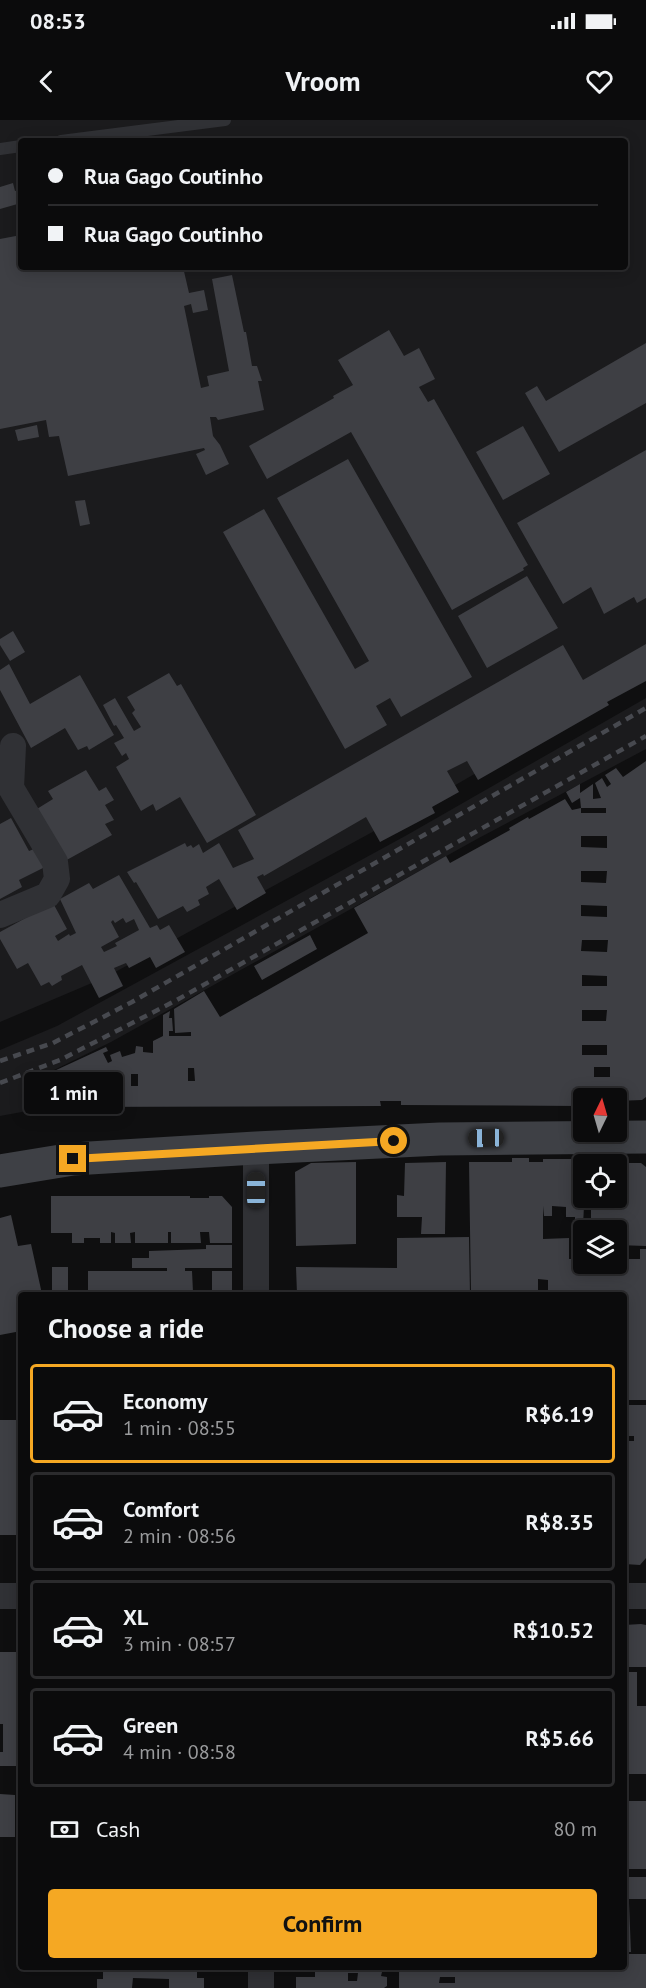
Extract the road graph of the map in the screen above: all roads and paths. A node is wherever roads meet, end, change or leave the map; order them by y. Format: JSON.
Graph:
{"nodes":[{"id":1,"x":225,"y":120,"type":"edge"},
{"id":2,"x":84,"y":138,"type":"edge"},
{"id":3,"x":18,"y":146,"type":"edge"},
{"id":4,"x":0,"y":149,"type":"edge"},
{"id":5,"x":13,"y":746,"type":"dead end"},
{"id":6,"x":0,"y":915,"type":"edge"},
{"id":7,"x":646,"y":1137,"type":"edge"},
{"id":8,"x":256,"y":1148,"type":"junction"},
{"id":9,"x":0,"y":1171,"type":"edge"},
{"id":10,"x":256,"y":1292,"type":"edge"},
{"id":11,"x":0,"y":1596,"type":"edge"},
{"id":12,"x":18,"y":1596,"type":"edge"},
{"id":13,"x":627,"y":1596,"type":"edge"},
{"id":14,"x":646,"y":1596,"type":"edge"},
{"id":15,"x":261,"y":1970,"type":"edge"},
{"id":16,"x":261,"y":1988,"type":"edge"}],
"edges":[{"from":1,"to":2,"type":"lane"},
{"from":3,"to":4,"type":"lane"},
{"from":5,"to":6,"type":"street"},
{"from":7,"to":8,"type":"street"},
{"from":8,"to":9,"type":"street"},
{"from":8,"to":10,"type":"street"},
{"from":11,"to":12,"type":"street"},
{"from":13,"to":14,"type":"street"},
{"from":15,"to":16,"type":"street"}]}
